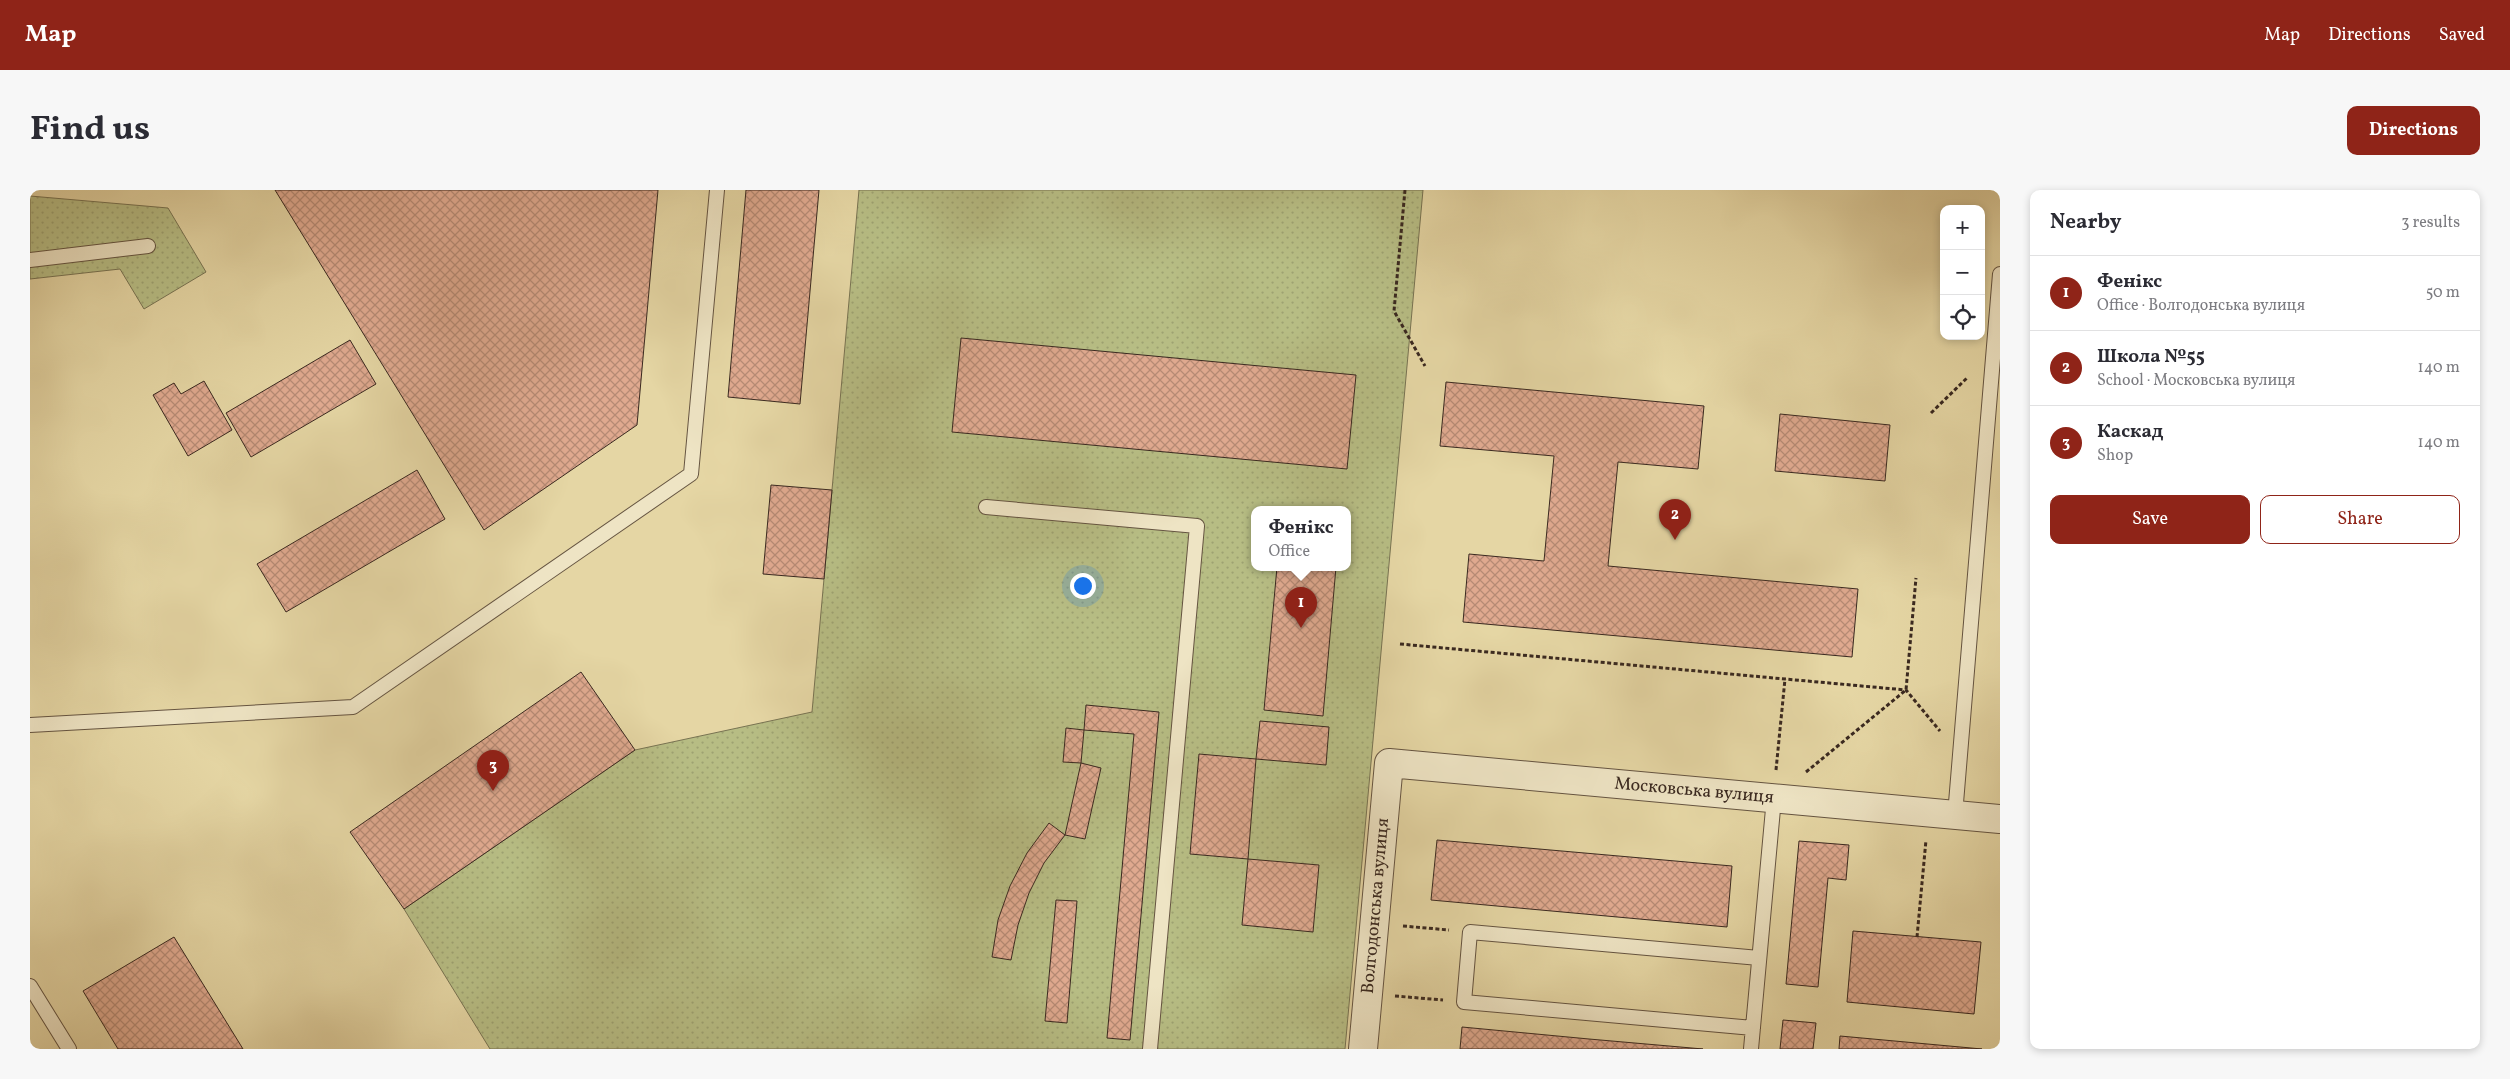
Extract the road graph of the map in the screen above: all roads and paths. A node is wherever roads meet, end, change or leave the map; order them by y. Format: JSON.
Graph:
{"nodes":[{"id":1,"x":717,"y":190,"type":"edge"},
{"id":2,"x":1405,"y":190,"type":"edge"},
{"id":3,"x":148,"y":246,"type":"dead end"},
{"id":4,"x":30,"y":260,"type":"edge"},
{"id":5,"x":2000,"y":274,"type":"edge"},
{"id":6,"x":1997,"y":353,"type":"edge"},
{"id":7,"x":1425,"y":366,"type":"dead end"},
{"id":8,"x":1931,"y":413,"type":"dead end"},
{"id":9,"x":986,"y":507,"type":"dead end"},
{"id":10,"x":1916,"y":578,"type":"dead end"},
{"id":11,"x":1400,"y":644,"type":"dead end"},
{"id":12,"x":1785,"y":679,"type":"junction"},
{"id":13,"x":1906,"y":690,"type":"junction"},
{"id":14,"x":30,"y":725,"type":"edge"},
{"id":15,"x":1960,"y":755,"type":"junction"},
{"id":16,"x":1389,"y":763,"type":"joint"},
{"id":17,"x":1774,"y":798,"type":"junction"},
{"id":18,"x":1928,"y":812,"type":"junction"},
{"id":19,"x":1955,"y":815,"type":"junction"},
{"id":20,"x":2000,"y":818,"type":"edge"},
{"id":21,"x":1374,"y":923,"type":"junction"},
{"id":22,"x":1470,"y":932,"type":"junction"},
{"id":23,"x":1917,"y":936,"type":"dead end"},
{"id":24,"x":1759,"y":958,"type":"junction"},
{"id":25,"x":30,"y":986,"type":"edge"},
{"id":26,"x":1368,"y":993,"type":"junction"},
{"id":27,"x":1464,"y":1002,"type":"junction"},
{"id":28,"x":1753,"y":1028,"type":"junction"},
{"id":29,"x":69,"y":1049,"type":"edge"},
{"id":30,"x":1150,"y":1049,"type":"edge"},
{"id":31,"x":1363,"y":1049,"type":"edge"},
{"id":32,"x":1751,"y":1049,"type":"edge"}],
"edges":[{"from":1,"to":14,"type":"lane"},
{"from":2,"to":7,"type":"path"},
{"from":3,"to":4,"type":"lane"},
{"from":5,"to":6,"type":"lane"},
{"from":6,"to":8,"type":"path"},
{"from":6,"to":15,"type":"lane"},
{"from":9,"to":30,"type":"lane"},
{"from":10,"to":13,"type":"path"},
{"from":11,"to":12,"type":"path"},
{"from":12,"to":13,"type":"path"},
{"from":12,"to":17,"type":"path"},
{"from":13,"to":15,"type":"path"},
{"from":13,"to":17,"type":"path"},
{"from":15,"to":19,"type":"lane"},
{"from":16,"to":17,"type":"street","name":"Московська вулиця"},
{"from":16,"to":21,"type":"street","name":"Волгодонська вулиця"},
{"from":17,"to":18,"type":"street","name":"Московська вулиця"},
{"from":17,"to":24,"type":"lane"},
{"from":18,"to":19,"type":"street","name":"Московська вулиця"},
{"from":18,"to":23,"type":"path"},
{"from":19,"to":20,"type":"street","name":"Московська вулиця"},
{"from":21,"to":22,"type":"path"},
{"from":21,"to":26,"type":"street","name":"Волгодонська вулиця"},
{"from":22,"to":24,"type":"lane"},
{"from":22,"to":27,"type":"lane"},
{"from":24,"to":28,"type":"lane"},
{"from":25,"to":29,"type":"lane"},
{"from":26,"to":27,"type":"path"},
{"from":26,"to":31,"type":"street","name":"Волгодонська вулиця"},
{"from":27,"to":28,"type":"lane"},
{"from":28,"to":32,"type":"lane"}]}
